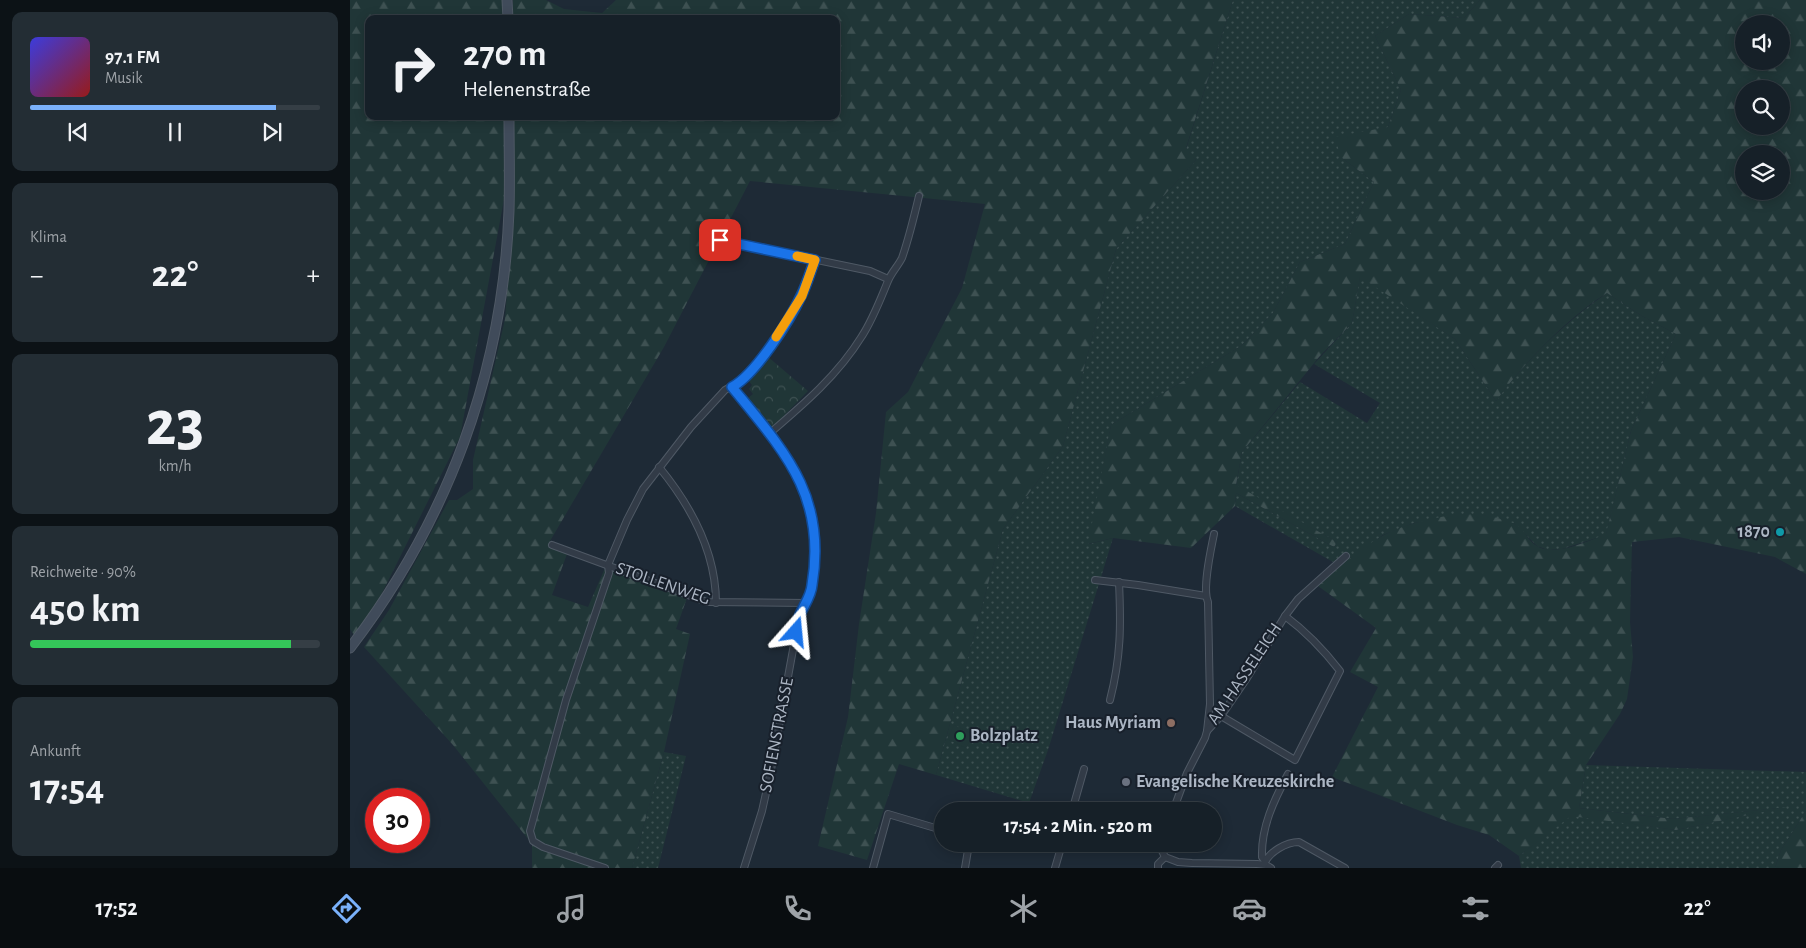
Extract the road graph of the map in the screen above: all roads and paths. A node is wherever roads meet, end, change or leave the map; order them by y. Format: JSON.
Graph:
{"nodes":[{"id":1,"x":507,"y":0,"type":"edge"},
{"id":2,"x":508,"y":15,"type":"edge"},
{"id":3,"x":509,"y":120,"type":"edge"},
{"id":4,"x":919,"y":196,"type":"dead end"},
{"id":5,"x":720,"y":240,"type":"dead end"},
{"id":6,"x":815,"y":260,"type":"junction"},
{"id":7,"x":888,"y":279,"type":"junction"},
{"id":8,"x":732,"y":387,"type":"junction"},
{"id":9,"x":770,"y":433,"type":"junction"},
{"id":10,"x":659,"y":467,"type":"junction"},
{"id":11,"x":1214,"y":534,"type":"dead end"},
{"id":12,"x":552,"y":545,"type":"dead end"},
{"id":13,"x":1346,"y":556,"type":"dead end"},
{"id":14,"x":608,"y":565,"type":"junction"},
{"id":15,"x":1095,"y":580,"type":"dead end"},
{"id":16,"x":1119,"y":582,"type":"junction"},
{"id":17,"x":1206,"y":596,"type":"junction"},
{"id":18,"x":716,"y":603,"type":"junction"},
{"id":19,"x":807,"y":603,"type":"junction"},
{"id":20,"x":1285,"y":616,"type":"junction"},
{"id":21,"x":350,"y":648,"type":"edge"},
{"id":22,"x":1110,"y":700,"type":"dead end"},
{"id":23,"x":1221,"y":716,"type":"junction"},
{"id":24,"x":1207,"y":731,"type":"junction"},
{"id":25,"x":1084,"y":769,"type":"dead end"},
{"id":26,"x":1288,"y":774,"type":"dead end"},
{"id":27,"x":1075,"y":802,"type":"edge"},
{"id":28,"x":1176,"y":802,"type":"edge"},
{"id":29,"x":934,"y":828,"type":"edge"},
{"id":30,"x":968,"y":852,"type":"edge"},
{"id":31,"x":1060,"y":852,"type":"edge"},
{"id":32,"x":1163,"y":852,"type":"edge"},
{"id":33,"x":1165,"y":857,"type":"junction"},
{"id":34,"x":1264,"y":862,"type":"junction"},
{"id":35,"x":603,"y":867,"type":"edge"},
{"id":36,"x":744,"y":868,"type":"edge"},
{"id":37,"x":873,"y":868,"type":"edge"},
{"id":38,"x":965,"y":868,"type":"edge"},
{"id":39,"x":1055,"y":868,"type":"edge"},
{"id":40,"x":1158,"y":868,"type":"edge"},
{"id":41,"x":1271,"y":868,"type":"edge"},
{"id":42,"x":1345,"y":868,"type":"edge"}],
"edges":[{"from":1,"to":2,"type":"main road"},
{"from":3,"to":21,"type":"main road"},
{"from":4,"to":7,"type":"street"},
{"from":5,"to":6,"type":"street"},
{"from":6,"to":7,"type":"street"},
{"from":6,"to":8,"type":"street"},
{"from":7,"to":9,"type":"street"},
{"from":8,"to":9,"type":"street","name":"SOFIENSTRASSE"},
{"from":8,"to":10,"type":"street"},
{"from":9,"to":19,"type":"street","name":"SOFIENSTRASSE"},
{"from":10,"to":14,"type":"street"},
{"from":10,"to":18,"type":"street"},
{"from":11,"to":17,"type":"street"},
{"from":12,"to":14,"type":"street","name":"STOLLENWEG"},
{"from":13,"to":20,"type":"street","name":"AM HASSELEICH"},
{"from":14,"to":18,"type":"street","name":"STOLLENWEG"},
{"from":14,"to":35,"type":"street"},
{"from":15,"to":16,"type":"street"},
{"from":16,"to":17,"type":"street"},
{"from":16,"to":22,"type":"street"},
{"from":17,"to":24,"type":"street"},
{"from":18,"to":19,"type":"street","name":"STOLLENWEG"},
{"from":19,"to":36,"type":"street","name":"SOFIENSTRASSE"},
{"from":20,"to":23,"type":"street","name":"AM HASSELEICH"},
{"from":20,"to":23,"type":"street"},
{"from":23,"to":24,"type":"street","name":"AM HASSELEICH"},
{"from":24,"to":28,"type":"street","name":"AM HASSELEICH"},
{"from":25,"to":27,"type":"street"},
{"from":26,"to":34,"type":"street"},
{"from":29,"to":37,"type":"street"},
{"from":30,"to":38,"type":"street"},
{"from":31,"to":39,"type":"street"},
{"from":32,"to":33,"type":"street"},
{"from":33,"to":34,"type":"street"},
{"from":33,"to":40,"type":"street"},
{"from":34,"to":41,"type":"street"},
{"from":34,"to":42,"type":"street"}]}
